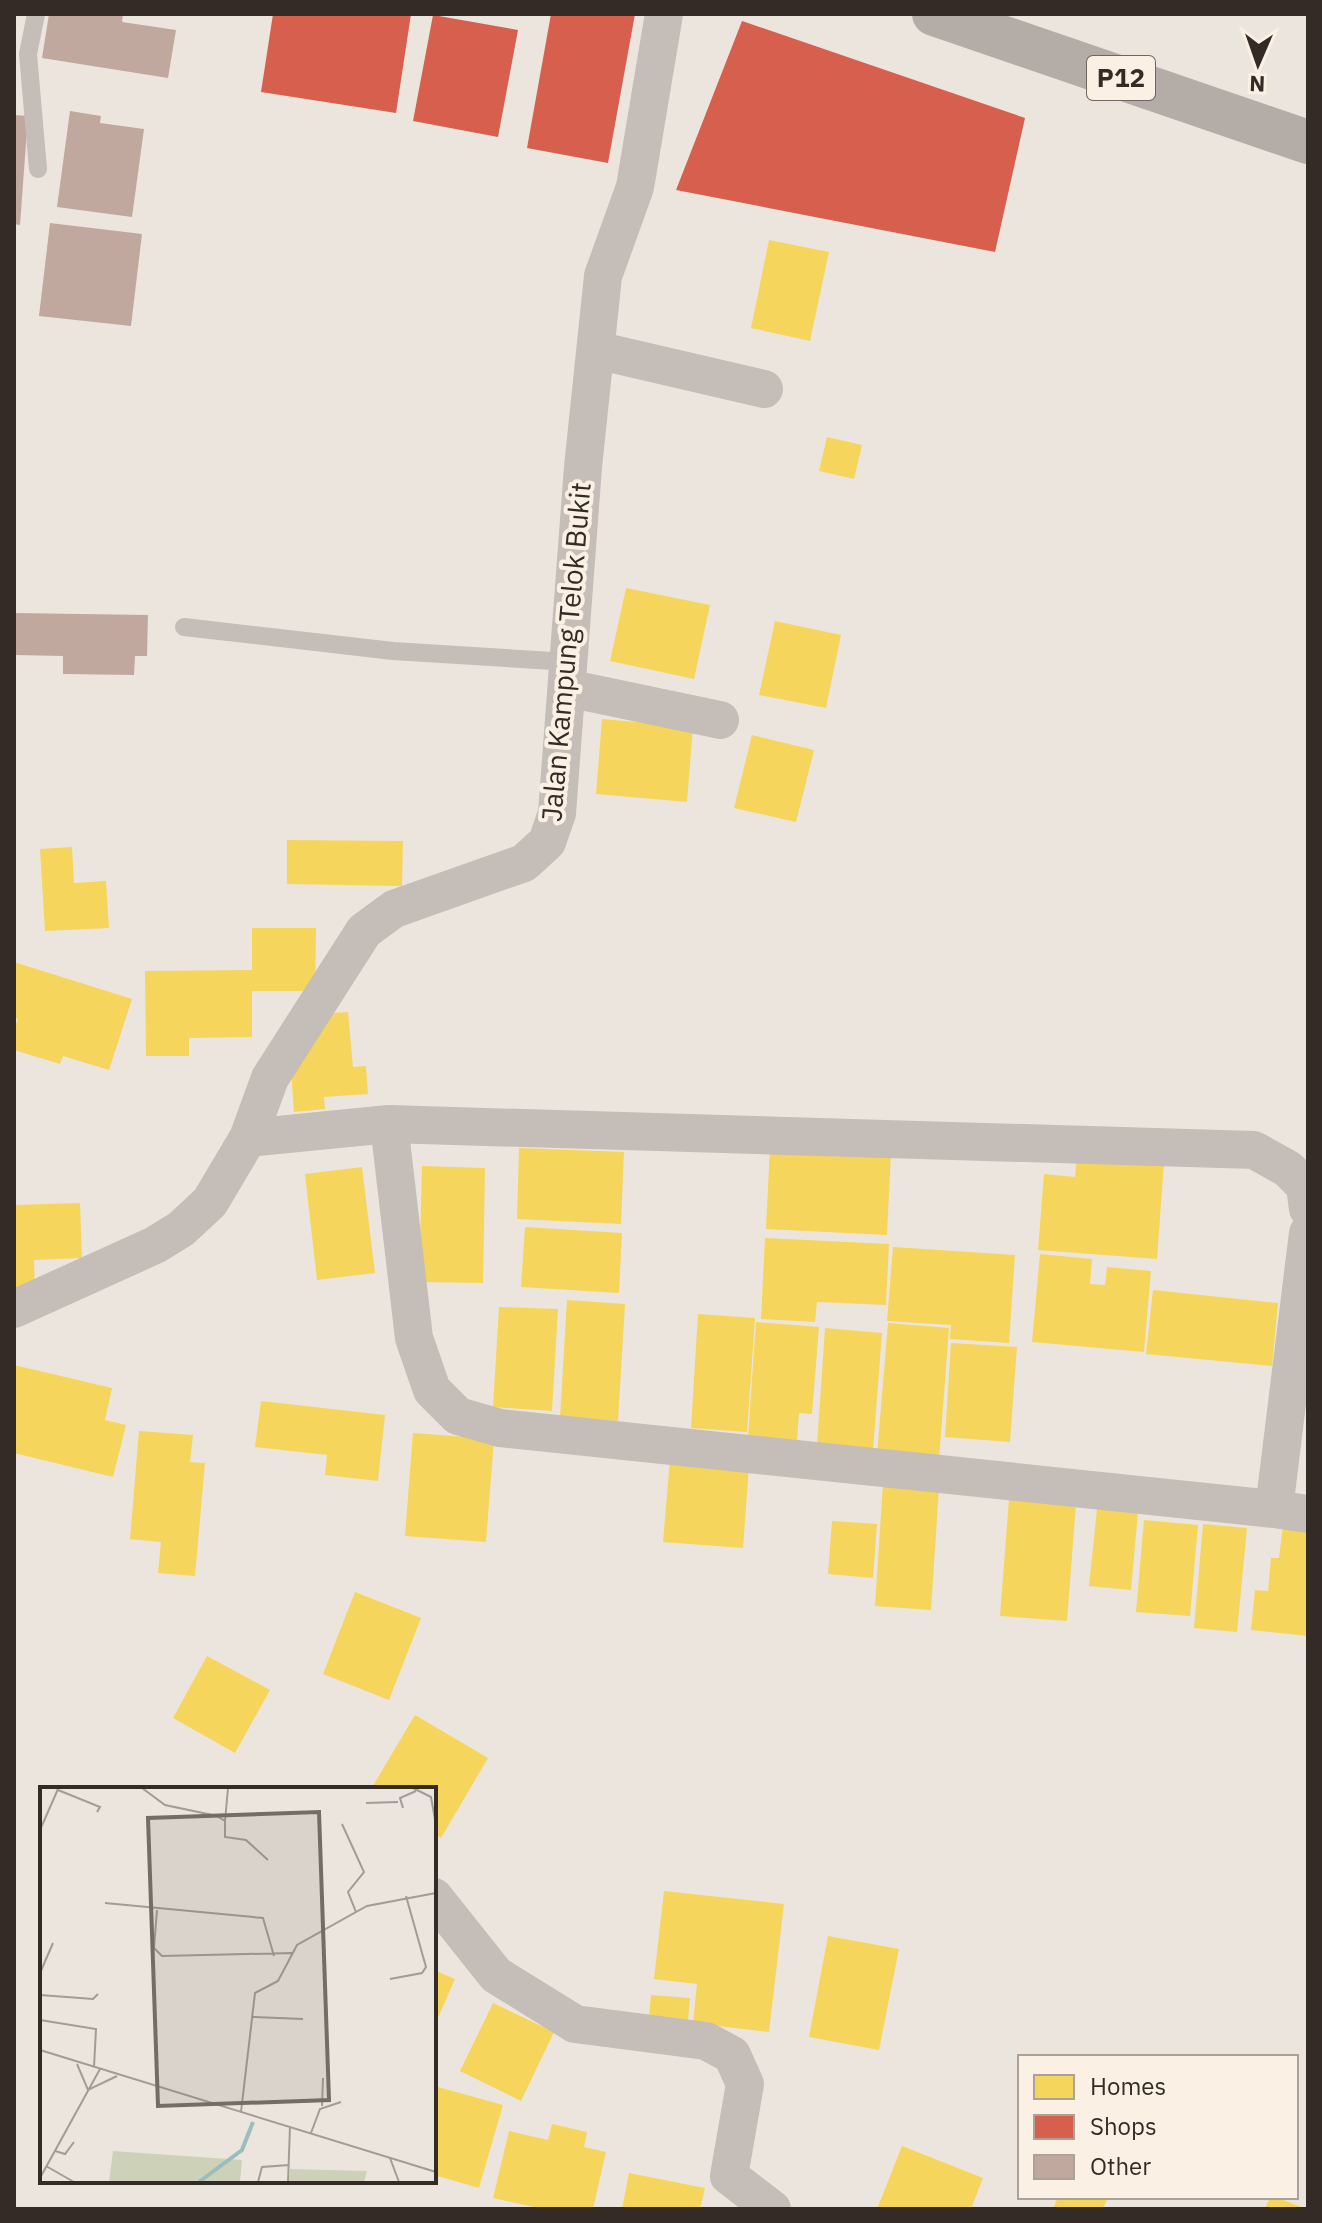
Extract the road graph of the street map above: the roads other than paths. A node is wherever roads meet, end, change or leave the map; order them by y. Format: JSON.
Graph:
{"nodes":[{"id":1,"x":36,"y":14,"type":"edge"},
{"id":2,"x":664,"y":14,"type":"edge"},
{"id":3,"x":934,"y":14,"type":"edge"},
{"id":4,"x":1308,"y":142,"type":"edge"},
{"id":5,"x":38,"y":169,"type":"dead end"},
{"id":6,"x":596,"y":350,"type":"junction"},
{"id":7,"x":764,"y":389,"type":"dead end"},
{"id":8,"x":184,"y":627,"type":"dead end"},
{"id":9,"x":568,"y":675,"type":"junction"},
{"id":10,"x":720,"y":720,"type":"dead end"},
{"id":11,"x":389,"y":1124,"type":"junction"},
{"id":12,"x":248,"y":1138,"type":"junction"},
{"id":13,"x":1308,"y":1209,"type":"edge"},
{"id":14,"x":1308,"y":1233,"type":"edge"},
{"id":15,"x":14,"y":1309,"type":"edge"},
{"id":16,"x":1291,"y":1512,"type":"edge"},
{"id":17,"x":436,"y":1900,"type":"edge"},
{"id":18,"x":725,"y":2193,"type":"edge"},
{"id":19,"x":772,"y":2209,"type":"edge"}],
"edges":[{"from":1,"to":5,"type":"lane"},
{"from":2,"to":6,"type":"street","name":"Jalan Kampung Telok Bukit"},
{"from":3,"to":4,"type":"main road","number":"P12"},
{"from":6,"to":7,"type":"street"},
{"from":6,"to":9,"type":"street","name":"Jalan Kampung Telok Bukit"},
{"from":8,"to":9,"type":"lane"},
{"from":9,"to":10,"type":"street"},
{"from":9,"to":12,"type":"street","name":"Jalan Kampung Telok Bukit"},
{"from":11,"to":12,"type":"street"},
{"from":11,"to":13,"type":"street"},
{"from":11,"to":16,"type":"street"},
{"from":12,"to":15,"type":"street","name":"Jalan Kampung Telok Bukit"},
{"from":14,"to":16,"type":"street"},
{"from":17,"to":18,"type":"street"},
{"from":18,"to":19,"type":"street"}]}
